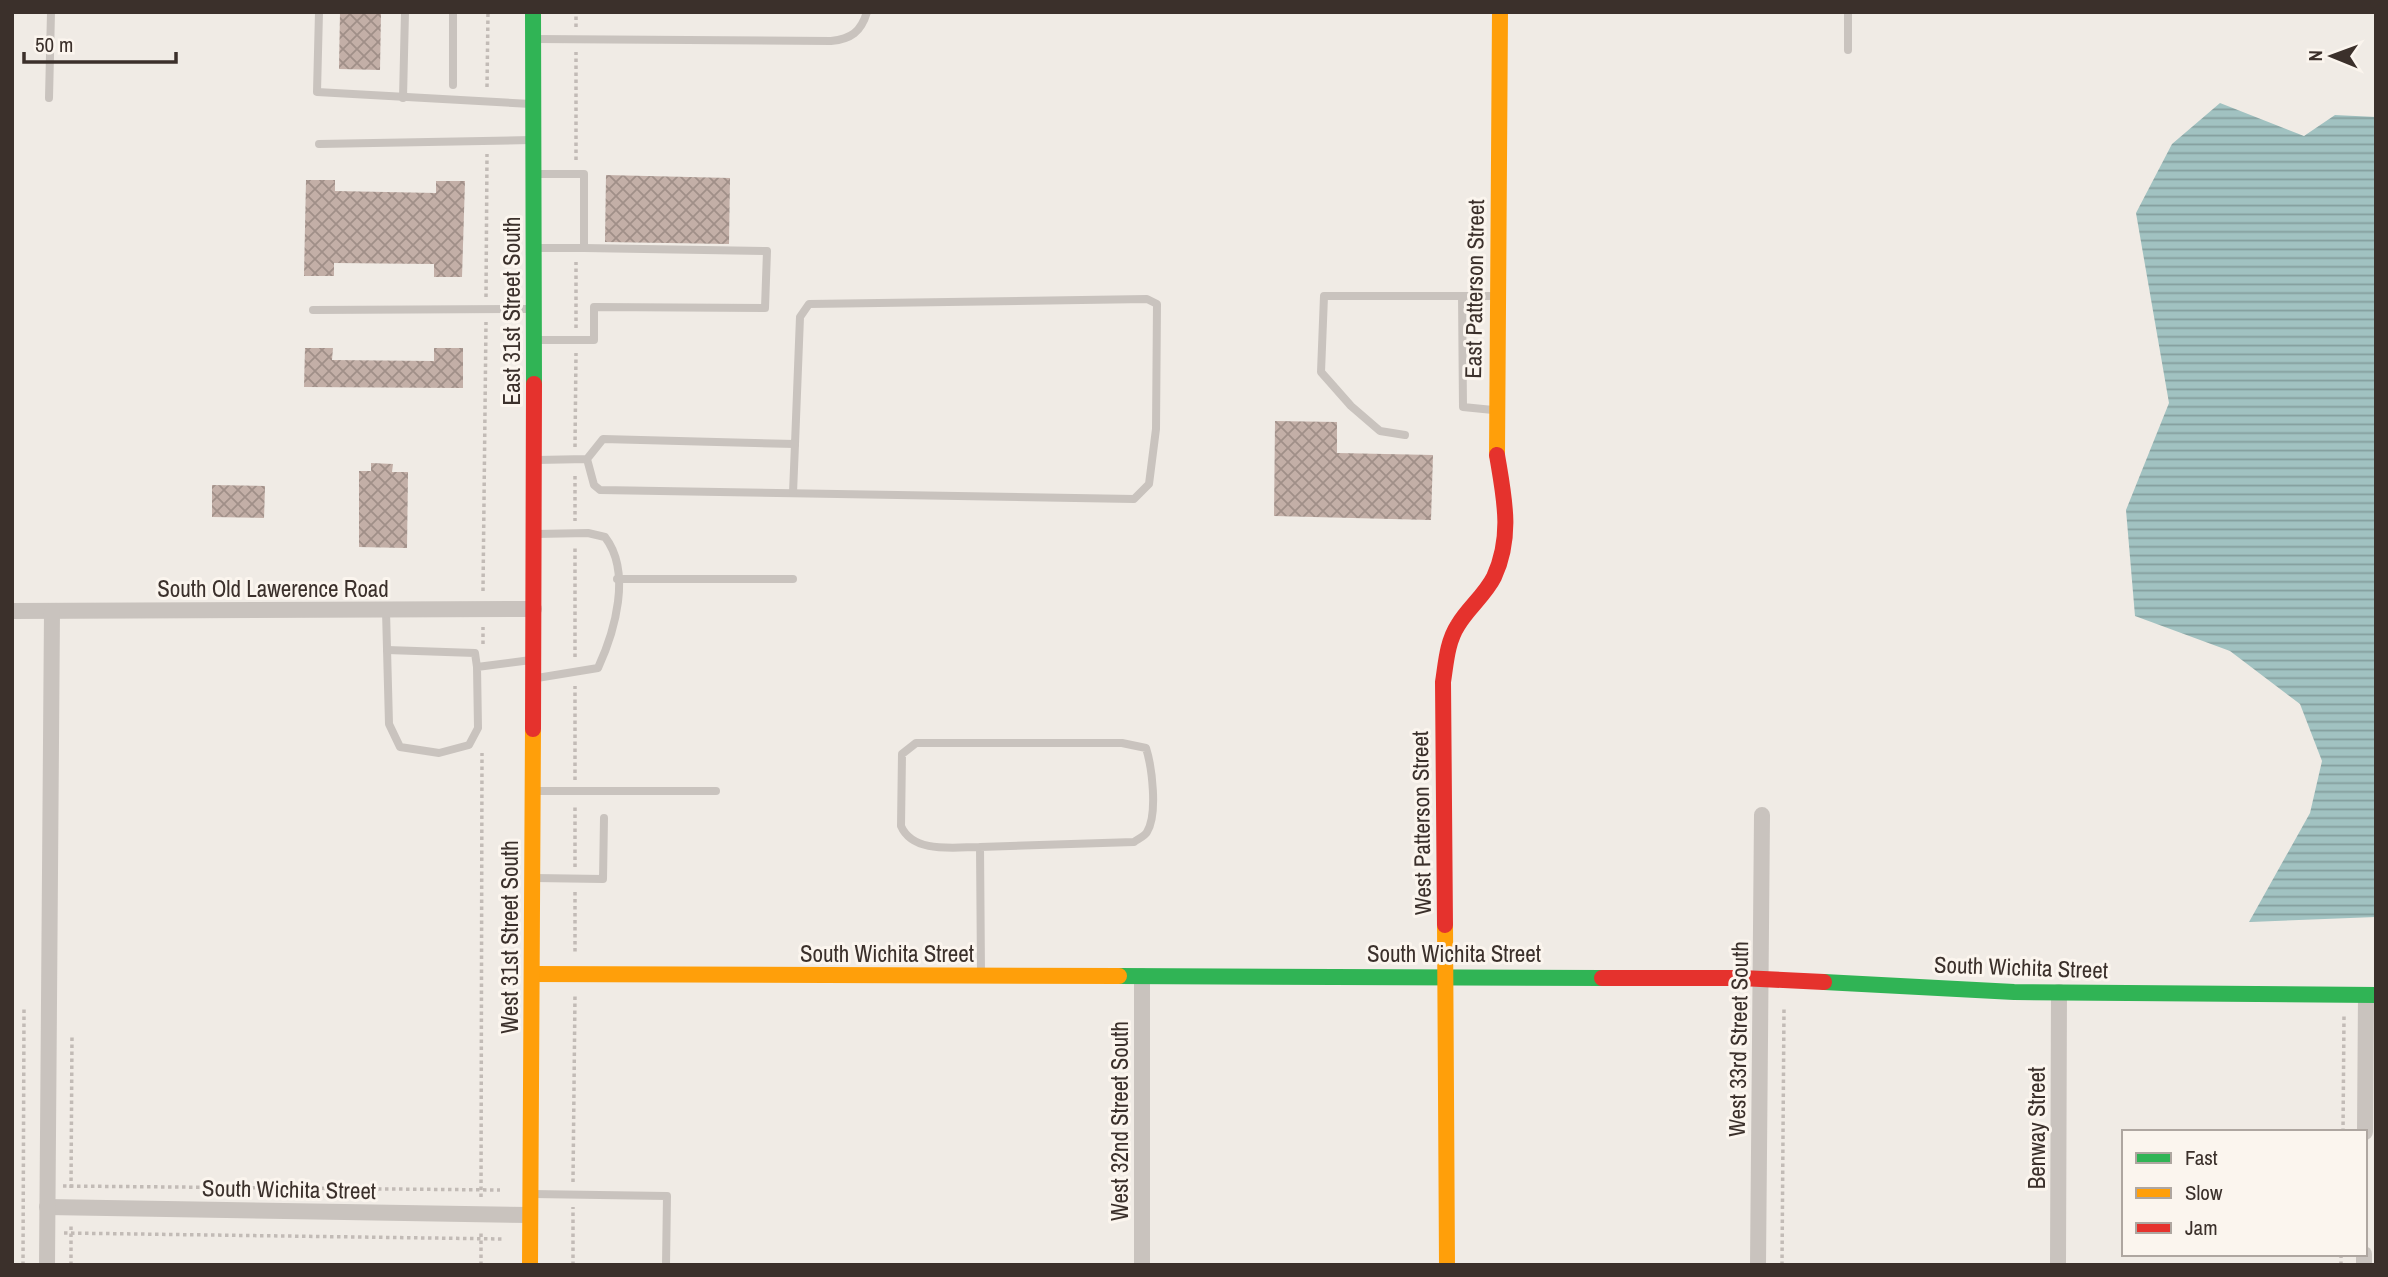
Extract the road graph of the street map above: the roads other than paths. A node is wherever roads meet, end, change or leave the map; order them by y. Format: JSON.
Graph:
{"nodes":[{"id":1,"x":51,"y":12,"type":"edge"},
{"id":2,"x":319,"y":12,"type":"edge"},
{"id":3,"x":405,"y":12,"type":"edge"},
{"id":4,"x":453,"y":12,"type":"edge"},
{"id":5,"x":533,"y":12,"type":"edge"},
{"id":6,"x":867,"y":12,"type":"edge"},
{"id":7,"x":1500,"y":12,"type":"edge"},
{"id":8,"x":1848,"y":12,"type":"edge"},
{"id":9,"x":533,"y":38,"type":"junction"},
{"id":10,"x":1848,"y":50,"type":"dead end"},
{"id":11,"x":453,"y":85,"type":"dead end"},
{"id":12,"x":49,"y":98,"type":"dead end"},
{"id":13,"x":403,"y":98,"type":"junction"},
{"id":14,"x":534,"y":104,"type":"junction"},
{"id":15,"x":534,"y":140,"type":"junction"},
{"id":16,"x":319,"y":144,"type":"dead end"},
{"id":17,"x":534,"y":174,"type":"junction"},
{"id":18,"x":534,"y":248,"type":"junction"},
{"id":19,"x":580,"y":248,"type":"junction"},
{"id":20,"x":1462,"y":296,"type":"junction"},
{"id":21,"x":1498,"y":296,"type":"junction"},
{"id":22,"x":534,"y":309,"type":"junction"},
{"id":23,"x":313,"y":310,"type":"dead end"},
{"id":24,"x":534,"y":340,"type":"junction"},
{"id":25,"x":1496,"y":410,"type":"junction"},
{"id":26,"x":1405,"y":435,"type":"dead end"},
{"id":27,"x":796,"y":444,"type":"junction"},
{"id":28,"x":587,"y":459,"type":"junction"},
{"id":29,"x":534,"y":461,"type":"junction"},
{"id":30,"x":793,"y":493,"type":"junction"},
{"id":31,"x":534,"y":534,"type":"junction"},
{"id":32,"x":1500,"y":565,"type":"joint"},
{"id":33,"x":617,"y":579,"type":"junction"},
{"id":34,"x":793,"y":579,"type":"dead end"},
{"id":35,"x":534,"y":609,"type":"junction"},
{"id":36,"x":12,"y":611,"type":"edge"},
{"id":37,"x":52,"y":611,"type":"junction"},
{"id":38,"x":386,"y":611,"type":"junction"},
{"id":39,"x":387,"y":650,"type":"junction"},
{"id":40,"x":534,"y":660,"type":"junction"},
{"id":41,"x":480,"y":666,"type":"junction"},
{"id":42,"x":534,"y":679,"type":"junction"},
{"id":43,"x":533,"y":791,"type":"junction"},
{"id":44,"x":716,"y":791,"type":"dead end"},
{"id":45,"x":1762,"y":814,"type":"dead end"},
{"id":46,"x":604,"y":818,"type":"dead end"},
{"id":47,"x":980,"y":847,"type":"junction"},
{"id":48,"x":532,"y":878,"type":"junction"},
{"id":49,"x":532,"y":974,"type":"junction"},
{"id":50,"x":1446,"y":975,"type":"junction"},
{"id":51,"x":981,"y":976,"type":"junction"},
{"id":52,"x":1142,"y":976,"type":"junction"},
{"id":53,"x":1761,"y":979,"type":"junction"},
{"id":54,"x":2059,"y":992,"type":"junction"},
{"id":55,"x":2371,"y":995,"type":"edge"},
{"id":56,"x":2365,"y":1130,"type":"edge"},
{"id":57,"x":530,"y":1194,"type":"junction"},
{"id":58,"x":47,"y":1207,"type":"junction"},
{"id":59,"x":530,"y":1215,"type":"junction"},
{"id":60,"x":47,"y":1265,"type":"edge"},
{"id":61,"x":530,"y":1265,"type":"edge"},
{"id":62,"x":666,"y":1265,"type":"edge"},
{"id":63,"x":1142,"y":1265,"type":"edge"},
{"id":64,"x":1447,"y":1265,"type":"edge"},
{"id":65,"x":1758,"y":1265,"type":"edge"},
{"id":66,"x":2058,"y":1265,"type":"edge"}],
"edges":[{"from":1,"to":12,"type":"lane"},
{"from":2,"to":13,"type":"lane"},
{"from":3,"to":13,"type":"lane"},
{"from":4,"to":11,"type":"lane"},
{"from":5,"to":9,"type":"street","name":"East 31st Street South"},
{"from":6,"to":9,"type":"lane"},
{"from":7,"to":21,"type":"street","name":"East Patterson Street"},
{"from":8,"to":10,"type":"lane"},
{"from":9,"to":14,"type":"street","name":"East 31st Street South"},
{"from":13,"to":14,"type":"lane"},
{"from":14,"to":15,"type":"street","name":"East 31st Street South"},
{"from":15,"to":16,"type":"lane"},
{"from":15,"to":17,"type":"street","name":"East 31st Street South"},
{"from":17,"to":18,"type":"street","name":"East 31st Street South"},
{"from":17,"to":19,"type":"lane"},
{"from":18,"to":19,"type":"lane"},
{"from":18,"to":22,"type":"street","name":"East 31st Street South"},
{"from":19,"to":24,"type":"lane"},
{"from":20,"to":21,"type":"lane"},
{"from":20,"to":25,"type":"lane"},
{"from":20,"to":26,"type":"lane"},
{"from":21,"to":25,"type":"street","name":"East Patterson Street"},
{"from":22,"to":23,"type":"lane"},
{"from":22,"to":24,"type":"street","name":"East 31st Street South"},
{"from":24,"to":29,"type":"street","name":"East 31st Street South"},
{"from":25,"to":32,"type":"street","name":"East Patterson Street"},
{"from":27,"to":28,"type":"lane"},
{"from":27,"to":30,"type":"lane"},
{"from":27,"to":30,"type":"lane"},
{"from":28,"to":29,"type":"lane"},
{"from":28,"to":30,"type":"lane"},
{"from":29,"to":31,"type":"street","name":"East 31st Street South"},
{"from":31,"to":33,"type":"lane"},
{"from":31,"to":35,"type":"street","name":"East 31st Street South"},
{"from":32,"to":50,"type":"street","name":"West Patterson Street"},
{"from":33,"to":34,"type":"lane"},
{"from":33,"to":42,"type":"lane"},
{"from":35,"to":38,"type":"street","name":"South Old Lawerence Road"},
{"from":35,"to":40,"type":"street","name":"West 31st Street South"},
{"from":36,"to":37,"type":"street","name":"South Old Lawerence Road"},
{"from":37,"to":38,"type":"street","name":"South Old Lawerence Road"},
{"from":37,"to":58,"type":"street"},
{"from":38,"to":39,"type":"lane"},
{"from":39,"to":41,"type":"lane"},
{"from":39,"to":41,"type":"lane"},
{"from":40,"to":41,"type":"lane"},
{"from":40,"to":42,"type":"street","name":"West 31st Street South"},
{"from":42,"to":43,"type":"street","name":"West 31st Street South"},
{"from":43,"to":44,"type":"lane"},
{"from":43,"to":48,"type":"street","name":"West 31st Street South"},
{"from":45,"to":53,"type":"street","name":"West 33rd Street South"},
{"from":46,"to":48,"type":"lane"},
{"from":47,"to":47,"type":"lane"},
{"from":47,"to":51,"type":"lane"},
{"from":48,"to":49,"type":"street","name":"West 31st Street South"},
{"from":49,"to":51,"type":"street","name":"South Wichita Street"},
{"from":49,"to":57,"type":"street","name":"West 31st Street South"},
{"from":50,"to":52,"type":"street","name":"South Wichita Street"},
{"from":50,"to":53,"type":"street","name":"South Wichita Street"},
{"from":50,"to":64,"type":"street","name":"West Patterson Street"},
{"from":51,"to":52,"type":"street","name":"South Wichita Street"},
{"from":52,"to":63,"type":"street","name":"West 32nd Street South"},
{"from":53,"to":54,"type":"street","name":"South Wichita Street"},
{"from":53,"to":65,"type":"street","name":"West 33rd Street South"},
{"from":54,"to":55,"type":"street","name":"South Wichita Street"},
{"from":54,"to":66,"type":"street","name":"Benway Street"},
{"from":55,"to":56,"type":"street"},
{"from":57,"to":59,"type":"street","name":"West 31st Street South"},
{"from":57,"to":62,"type":"lane"},
{"from":58,"to":59,"type":"street","name":"South Wichita Street"},
{"from":58,"to":60,"type":"street"},
{"from":59,"to":61,"type":"street","name":"West 31st Street South"}]}
